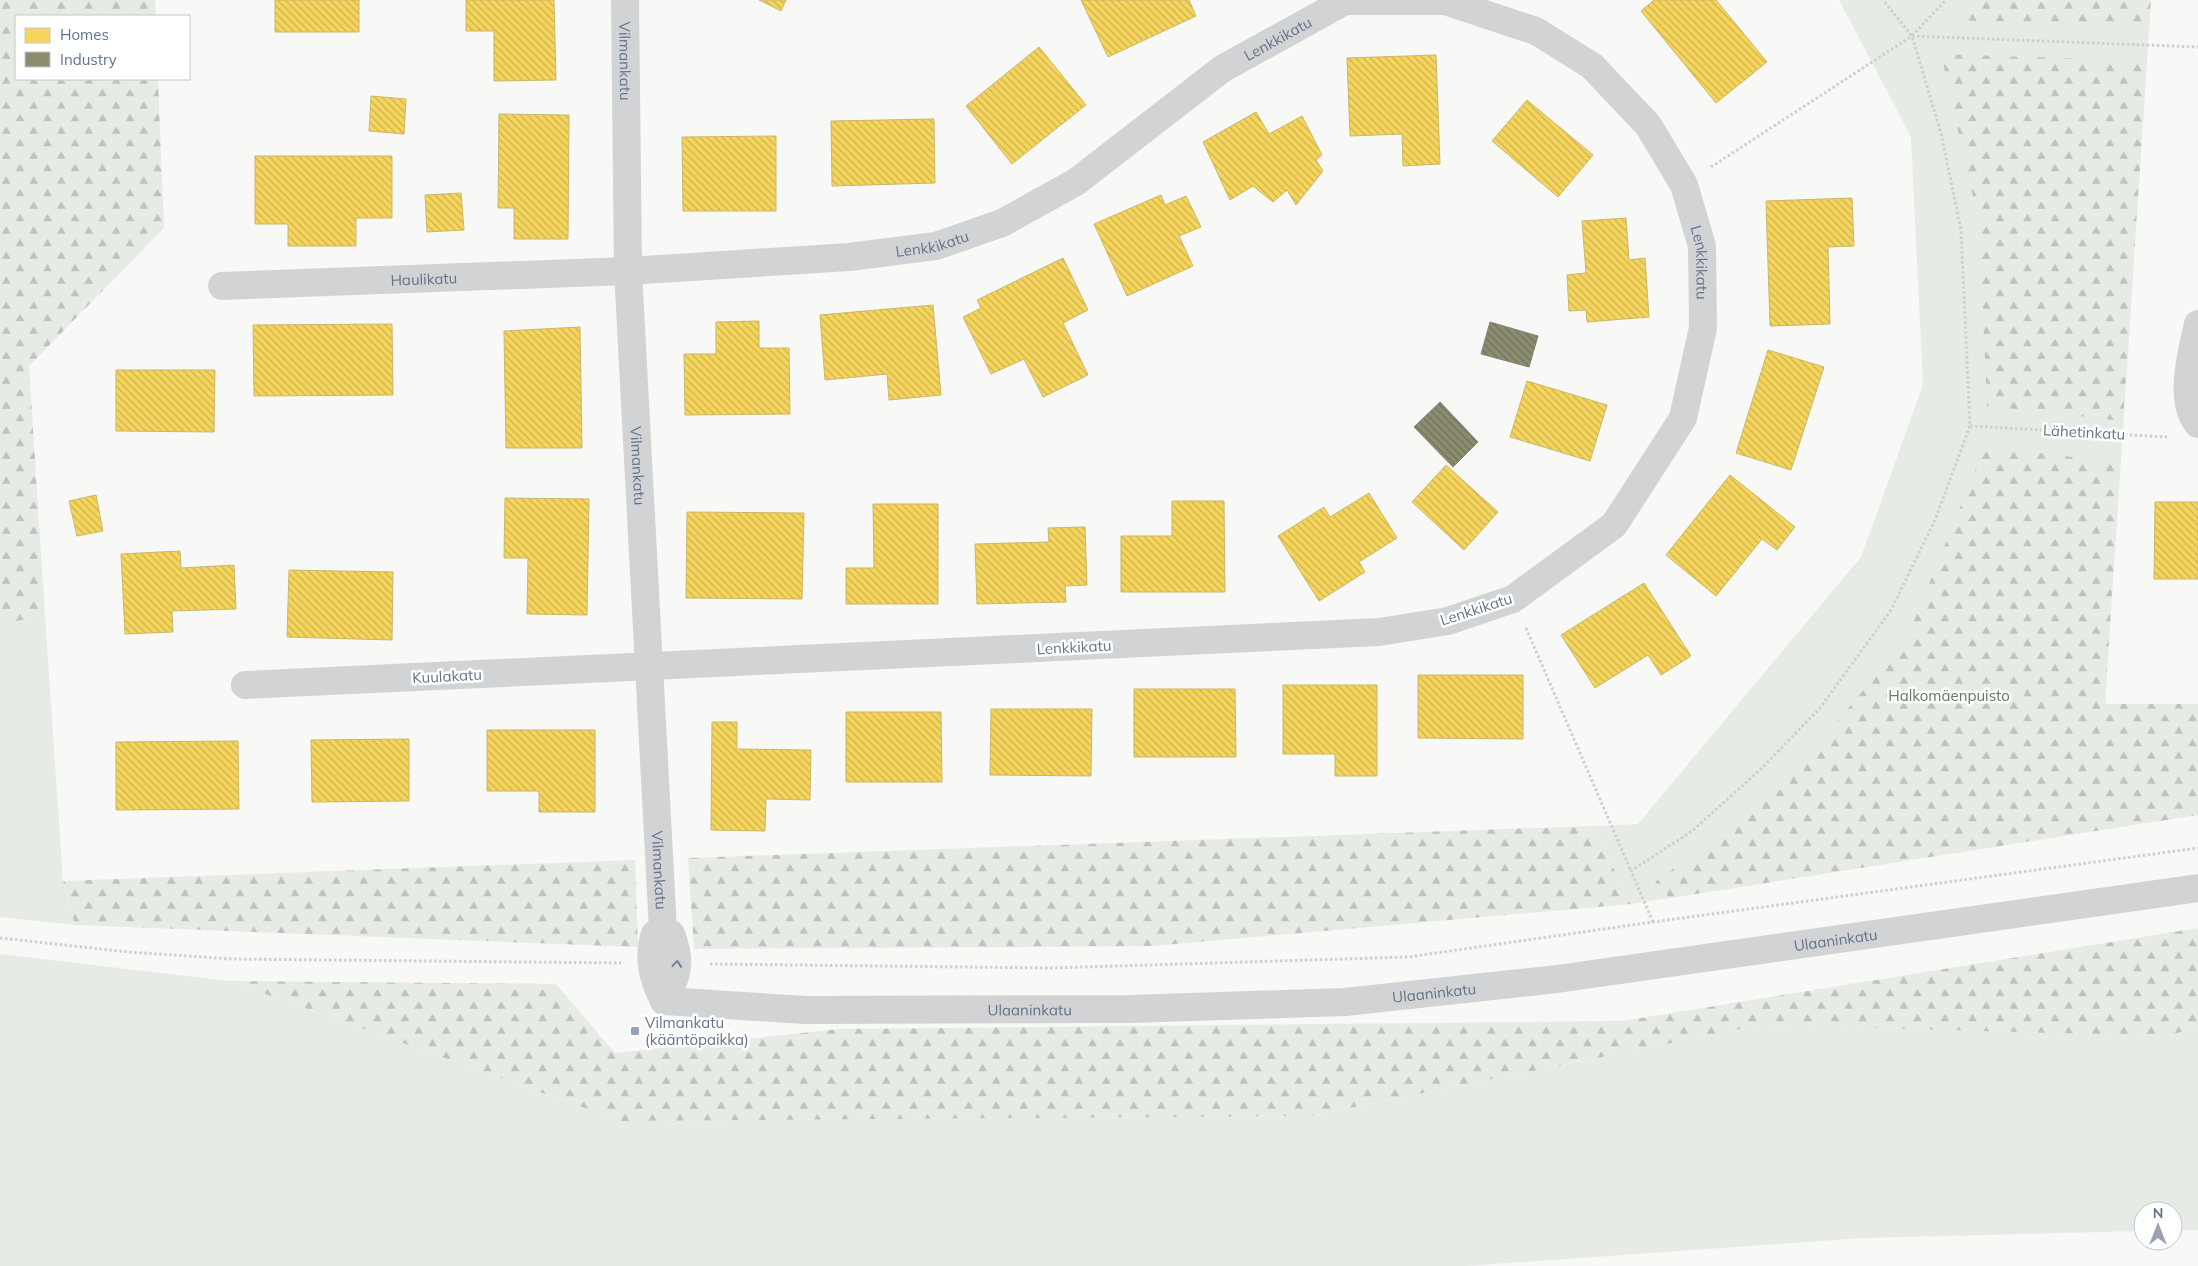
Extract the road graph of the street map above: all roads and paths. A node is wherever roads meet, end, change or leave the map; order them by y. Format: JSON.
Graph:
{"nodes":[{"id":1,"x":625,"y":0,"type":"edge"},
{"id":2,"x":1883,"y":0,"type":"edge"},
{"id":3,"x":1946,"y":0,"type":"edge"},
{"id":4,"x":1912,"y":36,"type":"junction"},
{"id":5,"x":2198,"y":47,"type":"edge"},
{"id":6,"x":1684,"y":184,"type":"junction"},
{"id":7,"x":628,"y":271,"type":"junction"},
{"id":8,"x":222,"y":286,"type":"dead end"},
{"id":9,"x":2198,"y":324,"type":"edge"},
{"id":10,"x":2198,"y":424,"type":"edge"},
{"id":11,"x":1970,"y":426,"type":"junction"},
{"id":12,"x":2168,"y":437,"type":"dead end"},
{"id":13,"x":1513,"y":599,"type":"junction"},
{"id":14,"x":649,"y":667,"type":"junction"},
{"id":15,"x":245,"y":685,"type":"dead end"},
{"id":16,"x":2198,"y":848,"type":"edge"},
{"id":17,"x":1631,"y":871,"type":"junction"},
{"id":18,"x":2198,"y":888,"type":"edge"},
{"id":19,"x":1652,"y":922,"type":"junction"},
{"id":20,"x":663,"y":930,"type":"junction"},
{"id":21,"x":0,"y":938,"type":"edge"},
{"id":22,"x":651,"y":963,"type":"junction"},
{"id":23,"x":679,"y":964,"type":"junction"},
{"id":24,"x":664,"y":1001,"type":"junction"}],
"edges":[{"from":1,"to":7,"type":"street","name":"Vilmankatu"},
{"from":2,"to":4,"type":"path"},
{"from":3,"to":4,"type":"path"},
{"from":4,"to":5,"type":"path"},
{"from":4,"to":6,"type":"path"},
{"from":4,"to":11,"type":"path"},
{"from":6,"to":7,"type":"street","name":"Lenkkikatu"},
{"from":6,"to":13,"type":"street","name":"Lenkkikatu"},
{"from":7,"to":8,"type":"street","name":"Haulikatu"},
{"from":7,"to":14,"type":"street","name":"Vilmankatu"},
{"from":9,"to":10,"type":"street"},
{"from":11,"to":12,"type":"path","name":"Lähetinkatu"},
{"from":11,"to":17,"type":"path"},
{"from":13,"to":14,"type":"street","name":"Lenkkikatu"},
{"from":13,"to":17,"type":"path"},
{"from":14,"to":15,"type":"street","name":"Kuulakatu"},
{"from":14,"to":20,"type":"street","name":"Vilmankatu"},
{"from":16,"to":19,"type":"path"},
{"from":17,"to":19,"type":"path"},
{"from":18,"to":24,"type":"street","name":"Ulaaninkatu"},
{"from":19,"to":23,"type":"path"},
{"from":20,"to":22,"type":"street","name":"Vilmankatu"},
{"from":23,"to":20,"type":"street","name":"Vilmankatu","one_way":true},
{"from":21,"to":22,"type":"path"},
{"from":22,"to":24,"type":"street","name":"Vilmankatu"},
{"from":23,"to":24,"type":"street"}]}
